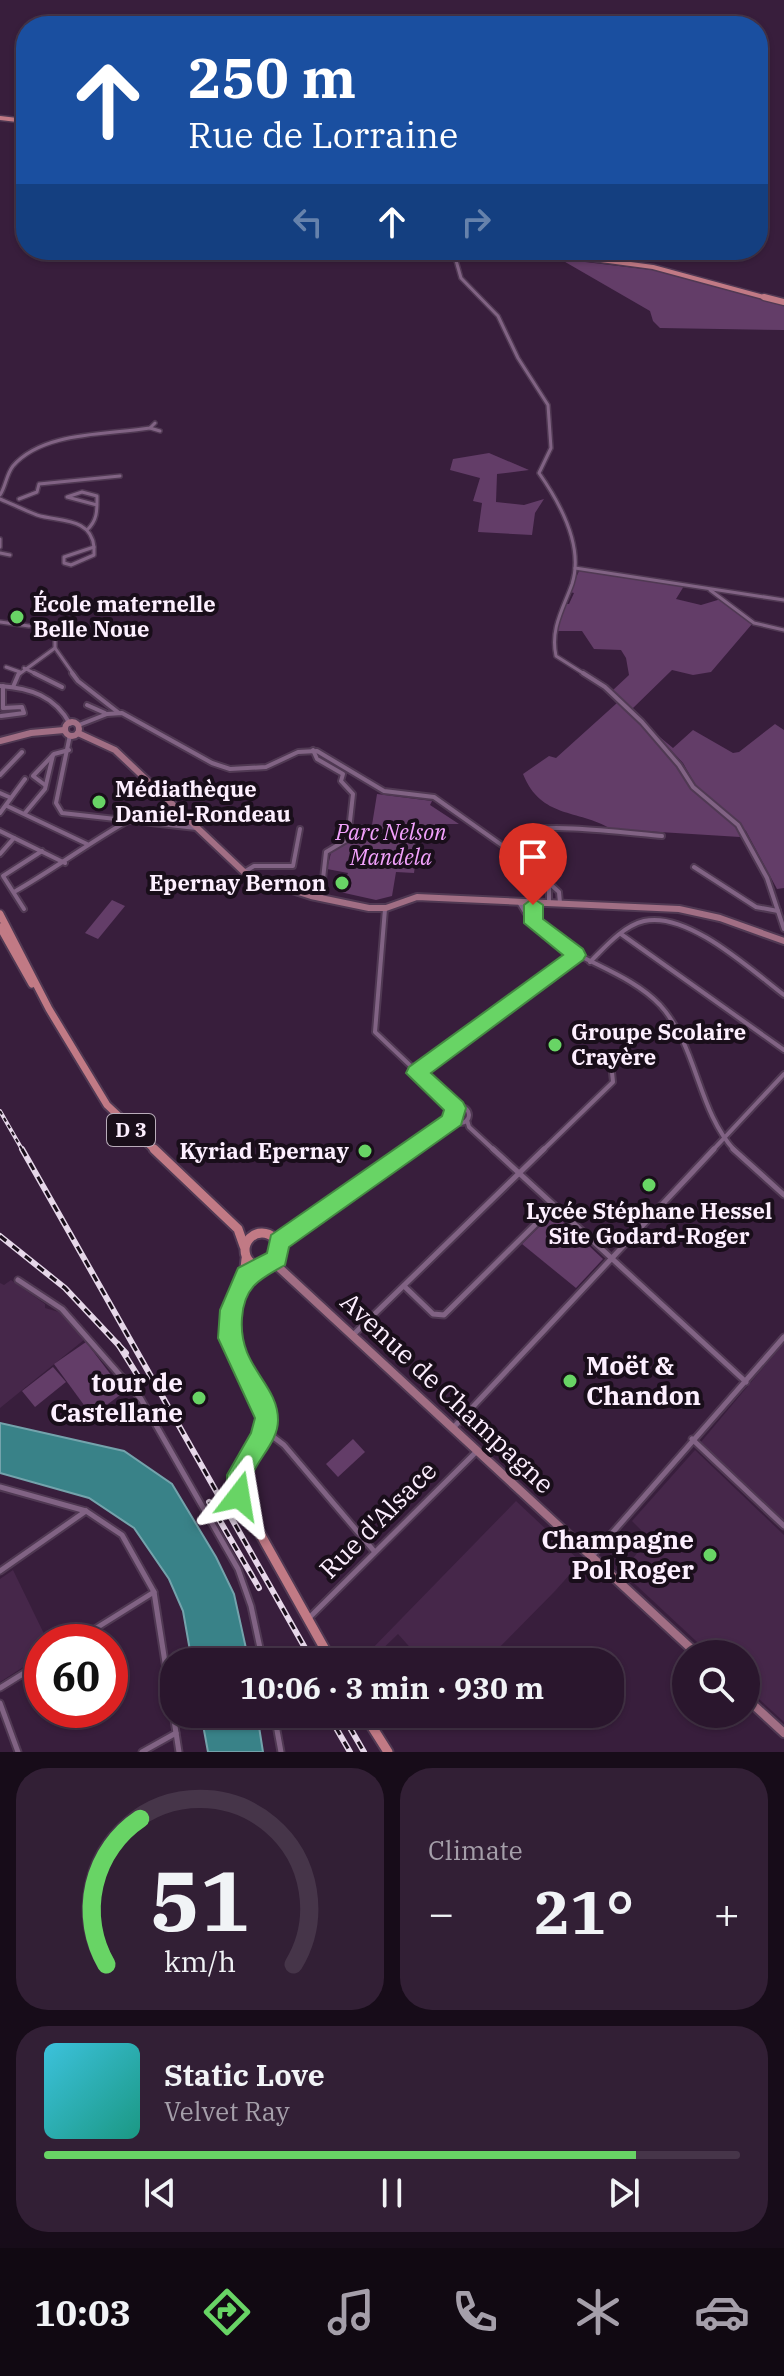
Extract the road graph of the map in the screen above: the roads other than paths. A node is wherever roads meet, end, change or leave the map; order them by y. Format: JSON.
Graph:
{"nodes":[{"id":1,"x":456,"y":260,"type":"edge"},
{"id":2,"x":595,"y":260,"type":"edge"},
{"id":3,"x":784,"y":302,"type":"edge"},
{"id":4,"x":155,"y":423,"type":"dead end"},
{"id":5,"x":150,"y":428,"type":"junction"},
{"id":6,"x":160,"y":431,"type":"dead end"},
{"id":7,"x":120,"y":476,"type":"dead end"},
{"id":8,"x":0,"y":497,"type":"edge"},
{"id":9,"x":19,"y":499,"type":"dead end"},
{"id":10,"x":97,"y":505,"type":"junction"},
{"id":11,"x":87,"y":530,"type":"junction"},
{"id":12,"x":0,"y":539,"type":"edge"},
{"id":13,"x":0,"y":547,"type":"edge"},
{"id":14,"x":95,"y":547,"type":"junction"},
{"id":15,"x":0,"y":553,"type":"edge"},
{"id":16,"x":10,"y":555,"type":"dead end"},
{"id":17,"x":575,"y":568,"type":"junction"},
{"id":18,"x":705,"y":588,"type":"junction"},
{"id":19,"x":784,"y":600,"type":"edge"},
{"id":20,"x":0,"y":622,"type":"edge"},
{"id":21,"x":63,"y":625,"type":"dead end"},
{"id":22,"x":29,"y":626,"type":"dead end"},
{"id":23,"x":784,"y":630,"type":"edge"},
{"id":24,"x":55,"y":648,"type":"junction"},
{"id":25,"x":6,"y":667,"type":"dead end"},
{"id":26,"x":22,"y":670,"type":"junction"},
{"id":27,"x":1,"y":686,"type":"edge"},
{"id":28,"x":13,"y":687,"type":"junction"},
{"id":29,"x":62,"y":687,"type":"dead end"},
{"id":30,"x":87,"y":705,"type":"dead end"},
{"id":31,"x":3,"y":708,"type":"junction"},
{"id":32,"x":119,"y":713,"type":"junction"},
{"id":33,"x":107,"y":714,"type":"junction"},
{"id":34,"x":0,"y":716,"type":"edge"},
{"id":35,"x":70,"y":724,"type":"junction"},
{"id":36,"x":78,"y":729,"type":"junction"},
{"id":37,"x":67,"y":732,"type":"junction"},
{"id":38,"x":0,"y":741,"type":"edge"},
{"id":39,"x":69,"y":750,"type":"junction"},
{"id":40,"x":313,"y":750,"type":"junction"},
{"id":41,"x":22,"y":752,"type":"dead end"},
{"id":42,"x":53,"y":755,"type":"junction"},
{"id":43,"x":0,"y":775,"type":"edge"},
{"id":44,"x":25,"y":779,"type":"dead end"},
{"id":45,"x":45,"y":785,"type":"junction"},
{"id":46,"x":0,"y":793,"type":"edge"},
{"id":47,"x":9,"y":797,"type":"junction"},
{"id":48,"x":7,"y":806,"type":"junction"},
{"id":49,"x":178,"y":810,"type":"junction"},
{"id":50,"x":0,"y":813,"type":"edge"},
{"id":51,"x":25,"y":813,"type":"junction"},
{"id":52,"x":185,"y":816,"type":"junction"},
{"id":53,"x":128,"y":820,"type":"junction"},
{"id":54,"x":158,"y":823,"type":"junction"},
{"id":55,"x":177,"y":824,"type":"junction"},
{"id":56,"x":199,"y":829,"type":"junction"},
{"id":57,"x":300,"y":829,"type":"dead end"},
{"id":58,"x":0,"y":831,"type":"edge"},
{"id":59,"x":662,"y":836,"type":"dead end"},
{"id":60,"x":14,"y":838,"type":"junction"},
{"id":61,"x":87,"y":844,"type":"junction"},
{"id":62,"x":42,"y":851,"type":"junction"},
{"id":63,"x":513,"y":853,"type":"junction"},
{"id":64,"x":0,"y":854,"type":"edge"},
{"id":65,"x":65,"y":863,"type":"junction"},
{"id":66,"x":694,"y":867,"type":"dead end"},
{"id":67,"x":244,"y":872,"type":"junction"},
{"id":68,"x":549,"y":883,"type":"junction"},
{"id":69,"x":14,"y":892,"type":"junction"},
{"id":70,"x":321,"y":897,"type":"junction"},
{"id":71,"x":519,"y":901,"type":"junction"},
{"id":72,"x":535,"y":902,"type":"junction"},
{"id":73,"x":549,"y":903,"type":"junction"},
{"id":74,"x":560,"y":903,"type":"junction"},
{"id":75,"x":24,"y":909,"type":"dead end"},
{"id":76,"x":385,"y":909,"type":"junction"},
{"id":77,"x":778,"y":911,"type":"junction"},
{"id":78,"x":0,"y":914,"type":"edge"},
{"id":79,"x":534,"y":923,"type":"junction"},
{"id":80,"x":0,"y":927,"type":"edge"},
{"id":81,"x":784,"y":929,"type":"edge"},
{"id":82,"x":621,"y":934,"type":"junction"},
{"id":83,"x":784,"y":941,"type":"edge"},
{"id":84,"x":576,"y":955,"type":"junction"},
{"id":85,"x":590,"y":962,"type":"junction"},
{"id":86,"x":784,"y":995,"type":"edge"},
{"id":87,"x":49,"y":1009,"type":"junction"},
{"id":88,"x":784,"y":1050,"type":"edge"},
{"id":89,"x":610,"y":1053,"type":"dead end"},
{"id":90,"x":416,"y":1073,"type":"junction"},
{"id":91,"x":784,"y":1074,"type":"edge"},
{"id":92,"x":455,"y":1108,"type":"junction"},
{"id":93,"x":454,"y":1119,"type":"junction"},
{"id":94,"x":467,"y":1120,"type":"junction"},
{"id":95,"x":723,"y":1137,"type":"junction"},
{"id":96,"x":518,"y":1174,"type":"junction"},
{"id":97,"x":784,"y":1195,"type":"edge"},
{"id":98,"x":553,"y":1206,"type":"junction"},
{"id":99,"x":238,"y":1229,"type":"junction"},
{"id":100,"x":257,"y":1234,"type":"junction"},
{"id":101,"x":278,"y":1242,"type":"junction"},
{"id":102,"x":244,"y":1246,"type":"junction"},
{"id":103,"x":609,"y":1258,"type":"junction"},
{"id":104,"x":246,"y":1259,"type":"junction"},
{"id":105,"x":273,"y":1262,"type":"junction"},
{"id":106,"x":261,"y":1267,"type":"junction"},
{"id":107,"x":246,"y":1275,"type":"junction"},
{"id":108,"x":18,"y":1280,"type":"dead end"},
{"id":109,"x":404,"y":1286,"type":"junction"},
{"id":110,"x":353,"y":1335,"type":"junction"},
{"id":111,"x":784,"y":1337,"type":"edge"},
{"id":112,"x":746,"y":1382,"type":"junction"},
{"id":113,"x":453,"y":1428,"type":"junction"},
{"id":114,"x":265,"y":1431,"type":"junction"},
{"id":115,"x":692,"y":1439,"type":"junction"},
{"id":116,"x":477,"y":1450,"type":"junction"},
{"id":117,"x":0,"y":1487,"type":"edge"},
{"id":118,"x":86,"y":1511,"type":"junction"},
{"id":119,"x":784,"y":1526,"type":"edge"},
{"id":120,"x":374,"y":1551,"type":"junction"},
{"id":121,"x":590,"y":1558,"type":"junction"},
{"id":122,"x":0,"y":1571,"type":"edge"},
{"id":123,"x":154,"y":1592,"type":"junction"},
{"id":124,"x":307,"y":1620,"type":"junction"},
{"id":125,"x":103,"y":1624,"type":"edge"},
{"id":126,"x":681,"y":1640,"type":"edge"},
{"id":127,"x":260,"y":1648,"type":"edge"},
{"id":128,"x":324,"y":1648,"type":"edge"},
{"id":129,"x":24,"y":1673,"type":"edge"},
{"id":130,"x":0,"y":1688,"type":"edge"},
{"id":131,"x":0,"y":1703,"type":"edge"},
{"id":132,"x":760,"y":1711,"type":"edge"},
{"id":133,"x":277,"y":1728,"type":"edge"},
{"id":134,"x":373,"y":1728,"type":"edge"},
{"id":135,"x":176,"y":1733,"type":"junction"},
{"id":136,"x":784,"y":1733,"type":"edge"},
{"id":137,"x":18,"y":1752,"type":"edge"},
{"id":138,"x":142,"y":1752,"type":"edge"},
{"id":139,"x":179,"y":1752,"type":"edge"},
{"id":140,"x":281,"y":1752,"type":"edge"},
{"id":141,"x":388,"y":1752,"type":"edge"}],
"edges":[{"from":1,"to":17,"type":"street"},
{"from":2,"to":3,"type":"main road"},
{"from":4,"to":5,"type":"street"},
{"from":5,"to":6,"type":"street"},
{"from":5,"to":8,"type":"street"},
{"from":7,"to":9,"type":"street"},
{"from":8,"to":11,"type":"street"},
{"from":10,"to":10,"type":"street"},
{"from":10,"to":11,"type":"street"},
{"from":11,"to":14,"type":"street"},
{"from":12,"to":13,"type":"street"},
{"from":14,"to":14,"type":"street"},
{"from":15,"to":16,"type":"street"},
{"from":17,"to":18,"type":"street"},
{"from":17,"to":77,"type":"street"},
{"from":18,"to":19,"type":"street"},
{"from":18,"to":23,"type":"street"},
{"from":20,"to":22,"type":"street"},
{"from":21,"to":24,"type":"street"},
{"from":24,"to":26,"type":"street"},
{"from":24,"to":32,"type":"street"},
{"from":25,"to":26,"type":"street"},
{"from":26,"to":28,"type":"street"},
{"from":26,"to":29,"type":"street"},
{"from":27,"to":28,"type":"street"},
{"from":27,"to":31,"type":"street"},
{"from":28,"to":35,"type":"street"},
{"from":30,"to":33,"type":"street"},
{"from":31,"to":34,"type":"street"},
{"from":31,"to":34,"type":"street"},
{"from":32,"to":33,"type":"street"},
{"from":32,"to":40,"type":"street"},
{"from":33,"to":36,"type":"street"},
{"from":35,"to":36,"type":"street"},
{"from":35,"to":37,"type":"street"},
{"from":36,"to":37,"type":"street"},
{"from":36,"to":49,"type":"street"},
{"from":37,"to":38,"type":"street"},
{"from":37,"to":39,"type":"street"},
{"from":39,"to":42,"type":"street"},
{"from":39,"to":53,"type":"street"},
{"from":40,"to":63,"type":"street"},
{"from":40,"to":70,"type":"street"},
{"from":41,"to":43,"type":"street"},
{"from":42,"to":45,"type":"street"},
{"from":42,"to":45,"type":"street"},
{"from":44,"to":47,"type":"street"},
{"from":45,"to":51,"type":"street"},
{"from":46,"to":47,"type":"street"},
{"from":47,"to":48,"type":"street"},
{"from":48,"to":50,"type":"street"},
{"from":48,"to":51,"type":"street"},
{"from":49,"to":52,"type":"street"},
{"from":49,"to":54,"type":"street"},
{"from":51,"to":61,"type":"street"},
{"from":52,"to":55,"type":"street"},
{"from":52,"to":56,"type":"street"},
{"from":53,"to":54,"type":"street"},
{"from":53,"to":61,"type":"street"},
{"from":54,"to":55,"type":"street"},
{"from":55,"to":56,"type":"street"},
{"from":56,"to":67,"type":"street"},
{"from":57,"to":67,"type":"street"},
{"from":58,"to":60,"type":"street"},
{"from":59,"to":63,"type":"street"},
{"from":60,"to":62,"type":"street"},
{"from":60,"to":64,"type":"street"},
{"from":61,"to":65,"type":"street"},
{"from":62,"to":65,"type":"street"},
{"from":62,"to":69,"type":"street"},
{"from":63,"to":68,"type":"street"},
{"from":65,"to":69,"type":"street"},
{"from":66,"to":77,"type":"street"},
{"from":67,"to":70,"type":"street"},
{"from":68,"to":73,"type":"street"},
{"from":68,"to":74,"type":"street"},
{"from":69,"to":75,"type":"street"},
{"from":70,"to":76,"type":"street"},
{"from":71,"to":72,"type":"street"},
{"from":71,"to":76,"type":"street"},
{"from":71,"to":79,"type":"street"},
{"from":72,"to":73,"type":"street"},
{"from":72,"to":79,"type":"street"},
{"from":73,"to":74,"type":"street"},
{"from":74,"to":83,"type":"street"},
{"from":76,"to":90,"type":"street"},
{"from":77,"to":81,"type":"street"},
{"from":78,"to":87,"type":"main road","number":"D 3"},
{"from":79,"to":84,"type":"street"},
{"from":80,"to":87,"type":"main road","number":"D 3"},
{"from":82,"to":85,"type":"street"},
{"from":82,"to":86,"type":"street"},
{"from":82,"to":88,"type":"street"},
{"from":84,"to":85,"type":"street"},
{"from":84,"to":90,"type":"street"},
{"from":85,"to":95,"type":"street"},
{"from":87,"to":99,"type":"main road","number":"D 3"},
{"from":89,"to":96,"type":"street"},
{"from":90,"to":92,"type":"street"},
{"from":91,"to":95,"type":"street"},
{"from":92,"to":93,"type":"street"},
{"from":92,"to":94,"type":"street"},
{"from":93,"to":94,"type":"street"},
{"from":93,"to":101,"type":"street"},
{"from":94,"to":96,"type":"street"},
{"from":95,"to":97,"type":"street"},
{"from":95,"to":103,"type":"street"},
{"from":96,"to":98,"type":"street"},
{"from":96,"to":109,"type":"street"},
{"from":98,"to":103,"type":"street"},
{"from":98,"to":109,"type":"street"},
{"from":99,"to":100,"type":"main road","number":"D 3"},
{"from":99,"to":102,"type":"main road","number":"D 3"},
{"from":100,"to":101,"type":"main road"},
{"from":100,"to":102,"type":"main road"},
{"from":101,"to":105,"type":"main road"},
{"from":102,"to":104,"type":"main road"},
{"from":103,"to":112,"type":"street"},
{"from":103,"to":113,"type":"street"},
{"from":104,"to":106,"type":"main road"},
{"from":104,"to":107,"type":"main road"},
{"from":105,"to":106,"type":"main road"},
{"from":105,"to":110,"type":"street","name":"Avenue de Champagne"},
{"from":106,"to":107,"type":"main road"},
{"from":107,"to":114,"type":"main road"},
{"from":108,"to":127,"type":"street"},
{"from":109,"to":110,"type":"street"},
{"from":110,"to":113,"type":"street","name":"Avenue de Champagne"},
{"from":111,"to":112,"type":"street"},
{"from":112,"to":115,"type":"street"},
{"from":113,"to":116,"type":"street","name":"Avenue de Champagne"},
{"from":114,"to":120,"type":"street"},
{"from":114,"to":124,"type":"main road"},
{"from":115,"to":119,"type":"street"},
{"from":115,"to":121,"type":"street"},
{"from":116,"to":120,"type":"street","name":"Rue d'Alsace"},
{"from":116,"to":121,"type":"street","name":"Avenue de Champagne"},
{"from":117,"to":118,"type":"street"},
{"from":118,"to":122,"type":"street"},
{"from":118,"to":123,"type":"street"},
{"from":120,"to":124,"type":"street","name":"Rue d'Alsace"},
{"from":121,"to":126,"type":"street","name":"Avenue de Champagne"},
{"from":123,"to":125,"type":"street"},
{"from":123,"to":135,"type":"street"},
{"from":124,"to":128,"type":"main road"},
{"from":129,"to":130,"type":"street"},
{"from":131,"to":137,"type":"street"},
{"from":132,"to":136,"type":"street"},
{"from":133,"to":140,"type":"street"},
{"from":134,"to":141,"type":"main road"},
{"from":135,"to":138,"type":"street"},
{"from":135,"to":139,"type":"street"}]}
